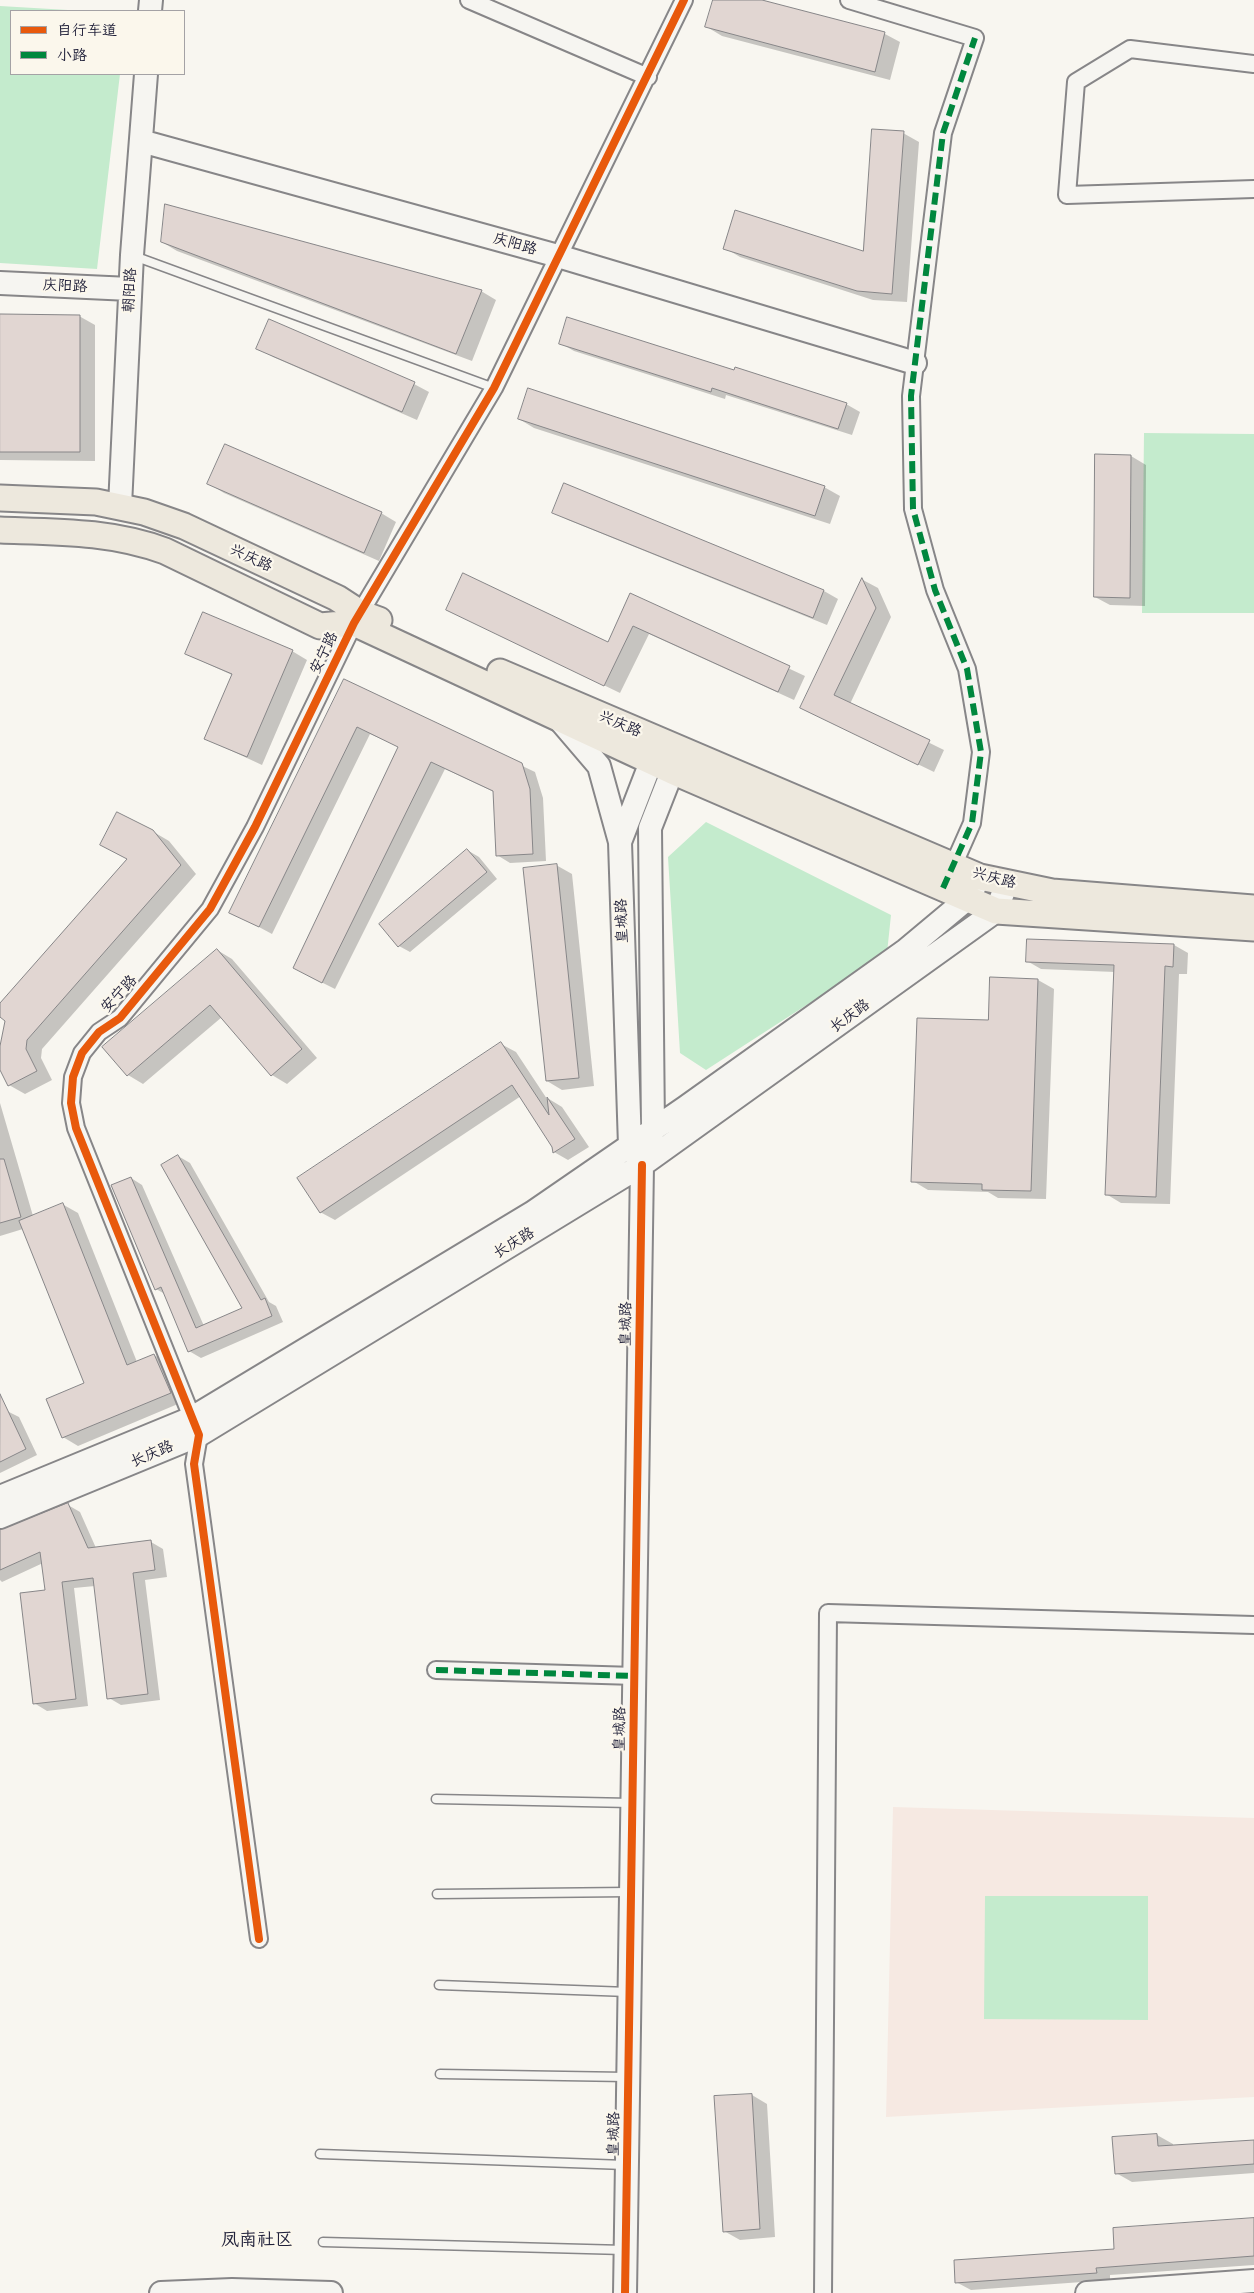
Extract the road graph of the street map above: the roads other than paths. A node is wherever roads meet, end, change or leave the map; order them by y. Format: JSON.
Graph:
{"nodes":[{"id":1,"x":469,"y":0,"type":"edge"},
{"id":2,"x":684,"y":0,"type":"edge"},
{"id":3,"x":849,"y":0,"type":"edge"},
{"id":4,"x":1254,"y":64,"type":"edge"},
{"id":5,"x":146,"y":75,"type":"edge"},
{"id":6,"x":648,"y":77,"type":"junction"},
{"id":7,"x":141,"y":141,"type":"junction"},
{"id":8,"x":1254,"y":189,"type":"edge"},
{"id":9,"x":132,"y":255,"type":"junction"},
{"id":10,"x":558,"y":256,"type":"junction"},
{"id":11,"x":0,"y":283,"type":"edge"},
{"id":12,"x":127,"y":289,"type":"junction"},
{"id":13,"x":915,"y":363,"type":"junction"},
{"id":14,"x":494,"y":388,"type":"junction"},
{"id":15,"x":0,"y":498,"type":"edge"},
{"id":16,"x":116,"y":505,"type":"junction"},
{"id":17,"x":0,"y":530,"type":"edge"},
{"id":18,"x":357,"y":618,"type":"junction"},
{"id":19,"x":558,"y":717,"type":"junction"},
{"id":20,"x":666,"y":755,"type":"junction"},
{"id":21,"x":620,"y":842,"type":"junction"},
{"id":22,"x":953,"y":866,"type":"junction"},
{"id":23,"x":980,"y":877,"type":"junction"},
{"id":24,"x":1007,"y":883,"type":"junction"},
{"id":25,"x":943,"y":888,"type":"junction"},
{"id":26,"x":967,"y":899,"type":"junction"},
{"id":27,"x":1254,"y":908,"type":"edge"},
{"id":28,"x":996,"y":912,"type":"junction"},
{"id":29,"x":1254,"y":928,"type":"edge"},
{"id":30,"x":653,"y":1130,"type":"junction"},
{"id":31,"x":630,"y":1146,"type":"junction"},
{"id":32,"x":642,"y":1165,"type":"junction"},
{"id":33,"x":195,"y":1426,"type":"junction"},
{"id":34,"x":0,"y":1497,"type":"edge"},
{"id":35,"x":0,"y":1517,"type":"edge"},
{"id":36,"x":1254,"y":1626,"type":"edge"},
{"id":37,"x":436,"y":1670,"type":"dead end"},
{"id":38,"x":635,"y":1676,"type":"junction"},
{"id":39,"x":436,"y":1799,"type":"dead end"},
{"id":40,"x":633,"y":1804,"type":"junction"},
{"id":41,"x":631,"y":1892,"type":"junction"},
{"id":42,"x":437,"y":1894,"type":"dead end"},
{"id":43,"x":259,"y":1939,"type":"dead end"},
{"id":44,"x":439,"y":1985,"type":"dead end"},
{"id":45,"x":630,"y":1992,"type":"junction"},
{"id":46,"x":440,"y":2074,"type":"dead end"},
{"id":47,"x":628,"y":2077,"type":"junction"},
{"id":48,"x":320,"y":2154,"type":"dead end"},
{"id":49,"x":627,"y":2165,"type":"junction"},
{"id":50,"x":323,"y":2242,"type":"dead end"},
{"id":51,"x":626,"y":2250,"type":"junction"},
{"id":52,"x":1254,"y":2281,"type":"edge"},
{"id":53,"x":161,"y":2293,"type":"edge"},
{"id":54,"x":332,"y":2293,"type":"edge"},
{"id":55,"x":625,"y":2293,"type":"edge"},
{"id":56,"x":823,"y":2293,"type":"edge"},
{"id":57,"x":1087,"y":2293,"type":"edge"}],
"edges":[{"from":1,"to":6,"type":"street"},
{"from":2,"to":6,"type":"street","name":"安宁路"},
{"from":3,"to":13,"type":"street"},
{"from":4,"to":8,"type":"street"},
{"from":5,"to":7,"type":"main road","name":"朝阳路"},
{"from":6,"to":10,"type":"street","name":"安宁路"},
{"from":7,"to":9,"type":"main road","name":"朝阳路"},
{"from":7,"to":10,"type":"main road","name":"庆阳路"},
{"from":9,"to":12,"type":"main road","name":"朝阳路"},
{"from":9,"to":14,"type":"lane"},
{"from":10,"to":13,"type":"main road","name":"庆阳路"},
{"from":10,"to":14,"type":"street","name":"安宁路"},
{"from":11,"to":12,"type":"main road","name":"庆阳路"},
{"from":12,"to":16,"type":"main road","name":"朝阳路"},
{"from":13,"to":22,"type":"street"},
{"from":14,"to":18,"type":"street","name":"安宁路"},
{"from":15,"to":16,"type":"main road","name":"兴庆路"},
{"from":16,"to":18,"type":"main road","name":"兴庆路"},
{"from":17,"to":18,"type":"main road","name":"兴庆路"},
{"from":18,"to":19,"type":"main road","name":"兴庆路"},
{"from":18,"to":20,"type":"main road","name":"兴庆路"},
{"from":18,"to":33,"type":"street","name":"安宁路"},
{"from":19,"to":20,"type":"main road","name":"兴庆路"},
{"from":19,"to":21,"type":"main road"},
{"from":20,"to":21,"type":"main road","name":"皇城路"},
{"from":20,"to":22,"type":"main road","name":"兴庆路"},
{"from":20,"to":25,"type":"main road","name":"兴庆路"},
{"from":20,"to":30,"type":"main road","name":"皇城路"},
{"from":21,"to":31,"type":"main road","name":"皇城路"},
{"from":22,"to":23,"type":"main road","name":"兴庆路"},
{"from":22,"to":25,"type":"street"},
{"from":23,"to":24,"type":"main road","name":"兴庆路"},
{"from":23,"to":26,"type":"main road"},
{"from":24,"to":27,"type":"main road","name":"兴庆路"},
{"from":24,"to":28,"type":"main road"},
{"from":25,"to":26,"type":"main road","name":"兴庆路"},
{"from":26,"to":28,"type":"main road","name":"兴庆路"},
{"from":26,"to":30,"type":"main road"},
{"from":28,"to":29,"type":"main road"},
{"from":28,"to":32,"type":"main road","name":"长庆路"},
{"from":30,"to":31,"type":"main road"},
{"from":30,"to":32,"type":"main road","name":"皇城路"},
{"from":31,"to":32,"type":"main road"},
{"from":31,"to":33,"type":"main road"},
{"from":32,"to":33,"type":"main road","name":"长庆路"},
{"from":32,"to":38,"type":"main road","name":"皇城路"},
{"from":33,"to":34,"type":"main road"},
{"from":33,"to":35,"type":"main road","name":"长庆路"},
{"from":33,"to":43,"type":"street"},
{"from":36,"to":56,"type":"street"},
{"from":37,"to":38,"type":"street"},
{"from":38,"to":40,"type":"main road","name":"皇城路"},
{"from":39,"to":40,"type":"lane"},
{"from":40,"to":41,"type":"main road","name":"皇城路"},
{"from":41,"to":42,"type":"lane"},
{"from":41,"to":45,"type":"main road","name":"皇城路"},
{"from":44,"to":45,"type":"lane"},
{"from":45,"to":47,"type":"main road","name":"皇城路"},
{"from":46,"to":47,"type":"lane"},
{"from":47,"to":49,"type":"main road","name":"皇城路"},
{"from":48,"to":49,"type":"lane"},
{"from":49,"to":51,"type":"main road","name":"皇城路"},
{"from":50,"to":51,"type":"lane"},
{"from":51,"to":55,"type":"main road","name":"皇城路"},
{"from":52,"to":57,"type":"main road"},
{"from":53,"to":54,"type":"main road"}]}
